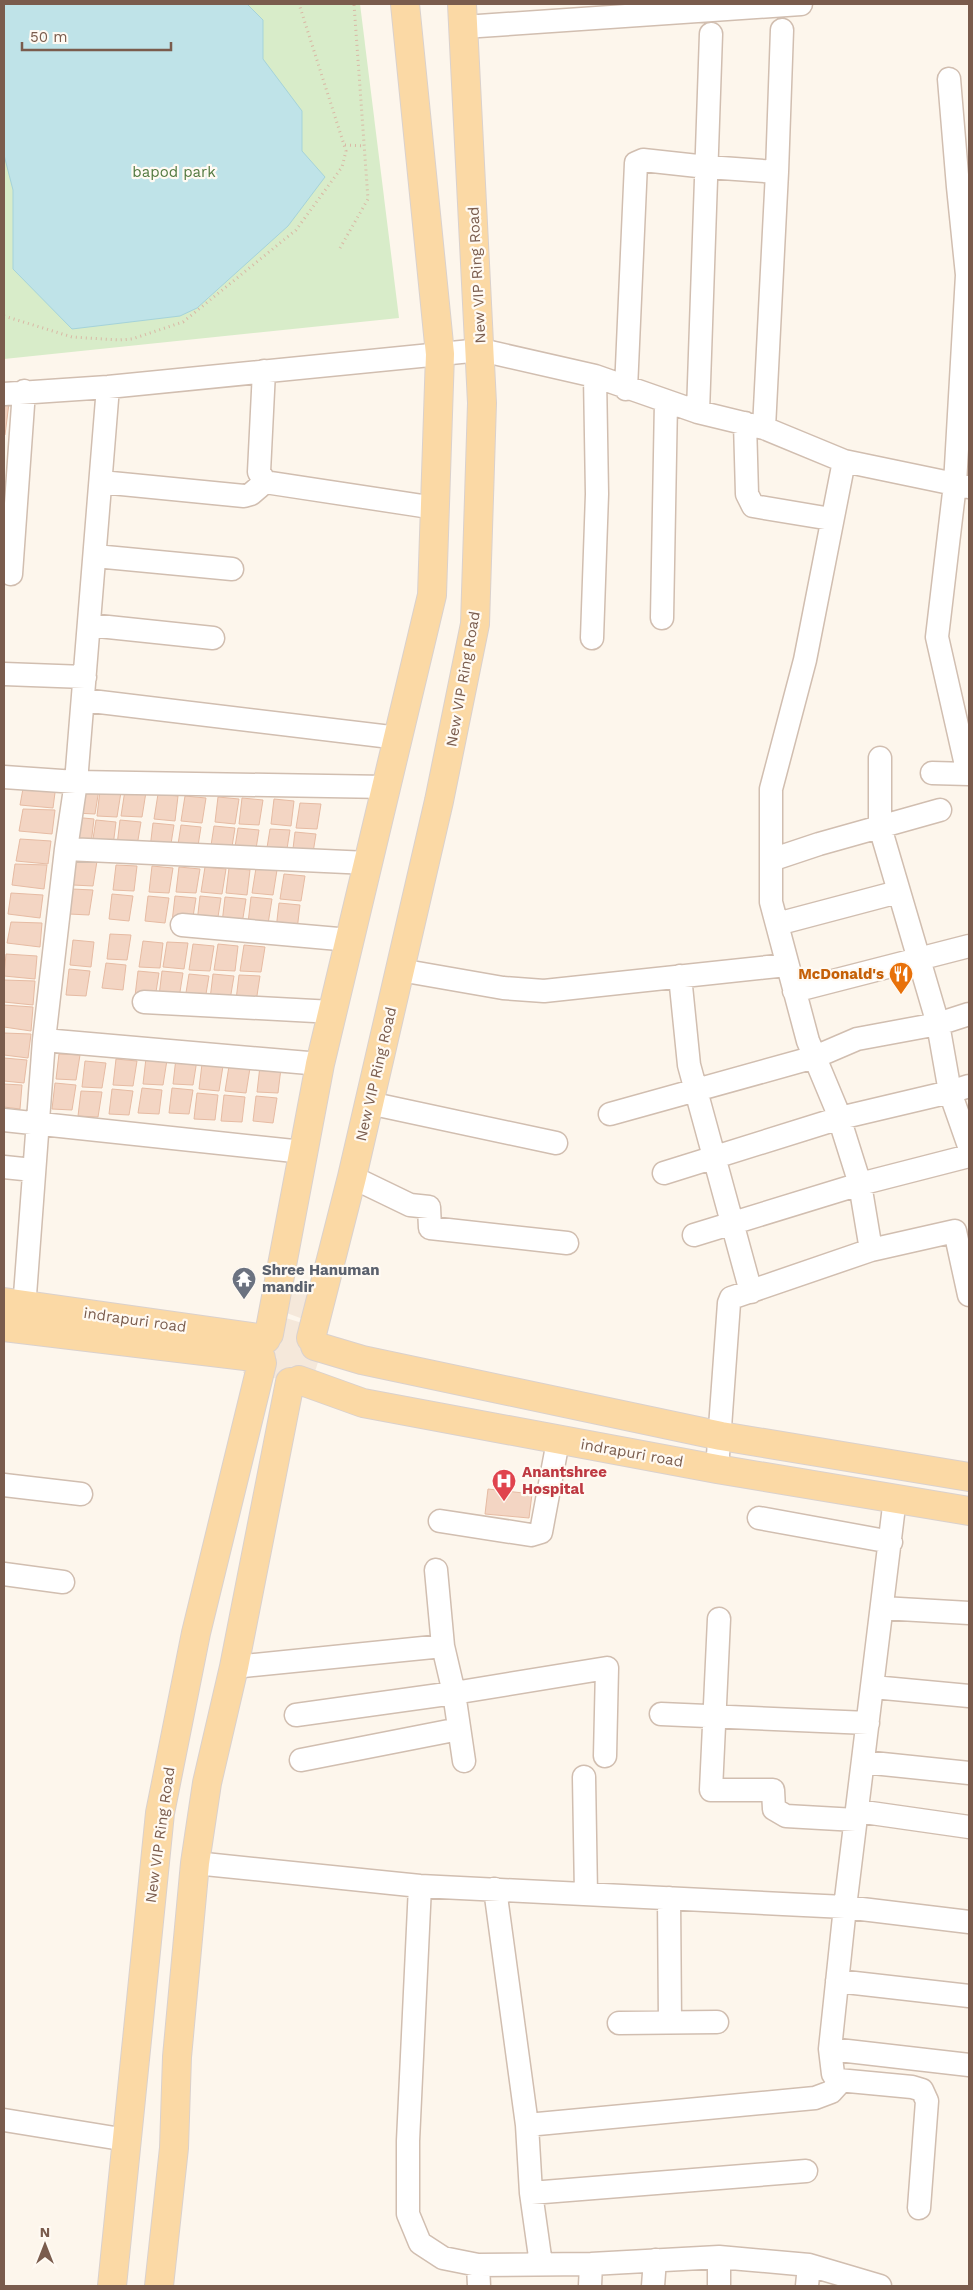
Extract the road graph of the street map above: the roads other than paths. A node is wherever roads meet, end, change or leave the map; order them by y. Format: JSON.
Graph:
{"nodes":[{"id":1,"x":405,"y":4,"type":"edge"},
{"id":2,"x":801,"y":4,"type":"edge"},
{"id":3,"x":463,"y":15,"type":"edge"},
{"id":4,"x":782,"y":30,"type":"dead end"},
{"id":5,"x":711,"y":34,"type":"dead end"},
{"id":6,"x":949,"y":79,"type":"dead end"},
{"id":7,"x":707,"y":168,"type":"junction"},
{"id":8,"x":777,"y":172,"type":"junction"},
{"id":9,"x":964,"y":186,"type":"edge"},
{"id":10,"x":968,"y":275,"type":"edge"},
{"id":11,"x":481,"y":350,"type":"junction"},
{"id":12,"x":440,"y":354,"type":"junction"},
{"id":13,"x":264,"y":372,"type":"junction"},
{"id":14,"x":594,"y":376,"type":"junction"},
{"id":15,"x":108,"y":387,"type":"junction"},
{"id":16,"x":626,"y":389,"type":"junction"},
{"id":17,"x":14,"y":393,"type":"edge"},
{"id":18,"x":666,"y":401,"type":"junction"},
{"id":19,"x":698,"y":412,"type":"junction"},
{"id":20,"x":755,"y":425,"type":"junction"},
{"id":21,"x":844,"y":461,"type":"junction"},
{"id":22,"x":101,"y":482,"type":"junction"},
{"id":23,"x":265,"y":482,"type":"junction"},
{"id":24,"x":962,"y":486,"type":"edge"},
{"id":25,"x":436,"y":508,"type":"junction"},
{"id":26,"x":831,"y":519,"type":"junction"},
{"id":27,"x":94,"y":556,"type":"junction"},
{"id":28,"x":232,"y":569,"type":"dead end"},
{"id":29,"x":11,"y":574,"type":"dead end"},
{"id":30,"x":662,"y":618,"type":"dead end"},
{"id":31,"x":89,"y":625,"type":"junction"},
{"id":32,"x":213,"y":638,"type":"dead end"},
{"id":33,"x":592,"y":638,"type":"dead end"},
{"id":34,"x":4,"y":674,"type":"edge"},
{"id":35,"x":85,"y":677,"type":"junction"},
{"id":36,"x":83,"y":700,"type":"junction"},
{"id":37,"x":399,"y":738,"type":"junction"},
{"id":38,"x":880,"y":758,"type":"dead end"},
{"id":39,"x":932,"y":773,"type":"dead end"},
{"id":40,"x":969,"y":774,"type":"edge"},
{"id":41,"x":4,"y":776,"type":"edge"},
{"id":42,"x":76,"y":782,"type":"junction"},
{"id":43,"x":387,"y":787,"type":"junction"},
{"id":44,"x":940,"y":810,"type":"dead end"},
{"id":45,"x":880,"y":827,"type":"junction"},
{"id":46,"x":66,"y":849,"type":"junction"},
{"id":47,"x":771,"y":860,"type":"junction"},
{"id":48,"x":368,"y":863,"type":"junction"},
{"id":49,"x":898,"y":892,"type":"junction"},
{"id":50,"x":777,"y":924,"type":"junction"},
{"id":51,"x":182,"y":925,"type":"dead end"},
{"id":52,"x":350,"y":940,"type":"junction"},
{"id":53,"x":969,"y":946,"type":"edge"},
{"id":54,"x":917,"y":959,"type":"junction"},
{"id":55,"x":786,"y":965,"type":"junction"},
{"id":56,"x":400,"y":970,"type":"junction"},
{"id":57,"x":680,"y":976,"type":"junction"},
{"id":58,"x":794,"y":991,"type":"junction"},
{"id":59,"x":144,"y":1002,"type":"dead end"},
{"id":60,"x":332,"y":1012,"type":"junction"},
{"id":61,"x":969,"y":1014,"type":"edge"},
{"id":62,"x":938,"y":1024,"type":"junction"},
{"id":63,"x":44,"y":1040,"type":"junction"},
{"id":64,"x":815,"y":1057,"type":"junction"},
{"id":65,"x":320,"y":1064,"type":"junction"},
{"id":66,"x":960,"y":1089,"type":"edge"},
{"id":67,"x":696,"y":1090,"type":"junction"},
{"id":68,"x":369,"y":1103,"type":"junction"},
{"id":69,"x":610,"y":1114,"type":"dead end"},
{"id":70,"x":840,"y":1118,"type":"junction"},
{"id":71,"x":4,"y":1120,"type":"edge"},
{"id":72,"x":37,"y":1123,"type":"junction"},
{"id":73,"x":556,"y":1143,"type":"dead end"},
{"id":74,"x":969,"y":1146,"type":"edge"},
{"id":75,"x":303,"y":1152,"type":"junction"},
{"id":76,"x":969,"y":1156,"type":"edge"},
{"id":77,"x":714,"y":1157,"type":"junction"},
{"id":78,"x":4,"y":1167,"type":"edge"},
{"id":79,"x":33,"y":1170,"type":"junction"},
{"id":80,"x":664,"y":1173,"type":"dead end"},
{"id":81,"x":352,"y":1176,"type":"junction"},
{"id":82,"x":860,"y":1184,"type":"junction"},
{"id":83,"x":732,"y":1223,"type":"junction"},
{"id":84,"x":962,"y":1229,"type":"edge"},
{"id":85,"x":694,"y":1235,"type":"dead end"},
{"id":86,"x":567,"y":1243,"type":"dead end"},
{"id":87,"x":871,"y":1250,"type":"junction"},
{"id":88,"x":751,"y":1292,"type":"junction"},
{"id":89,"x":969,"y":1295,"type":"edge"},
{"id":90,"x":14,"y":1316,"type":"edge"},
{"id":91,"x":313,"y":1342,"type":"junction"},
{"id":92,"x":264,"y":1349,"type":"junction"},
{"id":93,"x":294,"y":1381,"type":"junction"},
{"id":94,"x":721,"y":1436,"type":"junction"},
{"id":95,"x":558,"y":1441,"type":"junction"},
{"id":96,"x":717,"y":1469,"type":"junction"},
{"id":97,"x":969,"y":1477,"type":"edge"},
{"id":98,"x":4,"y":1484,"type":"edge"},
{"id":99,"x":81,"y":1494,"type":"dead end"},
{"id":100,"x":895,"y":1498,"type":"junction"},
{"id":101,"x":969,"y":1511,"type":"edge"},
{"id":102,"x":759,"y":1518,"type":"dead end"},
{"id":103,"x":440,"y":1521,"type":"dead end"},
{"id":104,"x":891,"y":1542,"type":"junction"},
{"id":105,"x":436,"y":1570,"type":"dead end"},
{"id":106,"x":4,"y":1574,"type":"edge"},
{"id":107,"x":63,"y":1582,"type":"dead end"},
{"id":108,"x":882,"y":1608,"type":"junction"},
{"id":109,"x":969,"y":1613,"type":"edge"},
{"id":110,"x":719,"y":1619,"type":"dead end"},
{"id":111,"x":444,"y":1646,"type":"junction"},
{"id":112,"x":234,"y":1667,"type":"junction"},
{"id":113,"x":872,"y":1688,"type":"junction"},
{"id":114,"x":454,"y":1693,"type":"junction"},
{"id":115,"x":969,"y":1696,"type":"edge"},
{"id":116,"x":661,"y":1714,"type":"dead end"},
{"id":117,"x":296,"y":1715,"type":"dead end"},
{"id":118,"x":713,"y":1716,"type":"junction"},
{"id":119,"x":868,"y":1724,"type":"junction"},
{"id":120,"x":459,"y":1729,"type":"junction"},
{"id":121,"x":605,"y":1756,"type":"dead end"},
{"id":122,"x":301,"y":1760,"type":"dead end"},
{"id":123,"x":464,"y":1761,"type":"dead end"},
{"id":124,"x":863,"y":1762,"type":"junction"},
{"id":125,"x":969,"y":1773,"type":"edge"},
{"id":126,"x":584,"y":1777,"type":"dead end"},
{"id":127,"x":856,"y":1816,"type":"junction"},
{"id":128,"x":969,"y":1827,"type":"edge"},
{"id":129,"x":195,"y":1863,"type":"junction"},
{"id":130,"x":420,"y":1886,"type":"junction"},
{"id":131,"x":495,"y":1890,"type":"junction"},
{"id":132,"x":586,"y":1894,"type":"junction"},
{"id":133,"x":669,"y":1898,"type":"junction"},
{"id":134,"x":845,"y":1907,"type":"junction"},
{"id":135,"x":969,"y":1922,"type":"edge"},
{"id":136,"x":837,"y":1981,"type":"junction"},
{"id":137,"x":969,"y":1996,"type":"edge"},
{"id":138,"x":620,"y":2022,"type":"dead end"},
{"id":139,"x":670,"y":2022,"type":"junction"},
{"id":140,"x":717,"y":2022,"type":"dead end"},
{"id":141,"x":830,"y":2049,"type":"junction"},
{"id":142,"x":969,"y":2065,"type":"edge"},
{"id":143,"x":841,"y":2081,"type":"junction"},
{"id":144,"x":4,"y":2120,"type":"edge"},
{"id":145,"x":527,"y":2125,"type":"junction"},
{"id":146,"x":127,"y":2140,"type":"junction"},
{"id":147,"x":806,"y":2171,"type":"dead end"},
{"id":148,"x":531,"y":2194,"type":"junction"},
{"id":149,"x":919,"y":2208,"type":"dead end"},
{"id":150,"x":719,"y":2257,"type":"junction"},
{"id":151,"x":655,"y":2260,"type":"junction"},
{"id":152,"x":541,"y":2264,"type":"junction"},
{"id":153,"x":590,"y":2275,"type":"edge"},
{"id":154,"x":478,"y":2276,"type":"edge"},
{"id":155,"x":808,"y":2276,"type":"edge"},
{"id":156,"x":112,"y":2286,"type":"edge"},
{"id":157,"x":159,"y":2286,"type":"edge"},
{"id":158,"x":653,"y":2286,"type":"edge"},
{"id":159,"x":719,"y":2286,"type":"edge"},
{"id":160,"x":877,"y":2286,"type":"edge"}],
"edges":[{"from":1,"to":12,"type":"main road","name":"New VIP Ring Road"},
{"from":2,"to":3,"type":"street"},
{"from":3,"to":11,"type":"main road","name":"New VIP Ring Road"},
{"from":4,"to":8,"type":"street"},
{"from":5,"to":7,"type":"street"},
{"from":6,"to":9,"type":"street"},
{"from":7,"to":8,"type":"street"},
{"from":7,"to":16,"type":"street"},
{"from":7,"to":19,"type":"street"},
{"from":8,"to":20,"type":"street"},
{"from":9,"to":10,"type":"street"},
{"from":10,"to":24,"type":"street"},
{"from":11,"to":12,"type":"street"},
{"from":11,"to":14,"type":"street"},
{"from":11,"to":56,"type":"main road","name":"New VIP Ring Road"},
{"from":12,"to":13,"type":"street"},
{"from":12,"to":25,"type":"main road","name":"New VIP Ring Road"},
{"from":13,"to":15,"type":"street"},
{"from":13,"to":23,"type":"street"},
{"from":14,"to":16,"type":"street"},
{"from":14,"to":33,"type":"street"},
{"from":15,"to":17,"type":"street"},
{"from":15,"to":22,"type":"street"},
{"from":16,"to":18,"type":"street"},
{"from":17,"to":29,"type":"street"},
{"from":18,"to":19,"type":"street"},
{"from":18,"to":30,"type":"street"},
{"from":19,"to":20,"type":"street"},
{"from":20,"to":21,"type":"street"},
{"from":20,"to":26,"type":"street"},
{"from":21,"to":24,"type":"street"},
{"from":21,"to":26,"type":"street"},
{"from":22,"to":23,"type":"street"},
{"from":22,"to":27,"type":"street"},
{"from":23,"to":25,"type":"street"},
{"from":24,"to":40,"type":"street"},
{"from":25,"to":37,"type":"main road","name":"New VIP Ring Road"},
{"from":26,"to":47,"type":"street"},
{"from":27,"to":28,"type":"street"},
{"from":27,"to":31,"type":"street"},
{"from":31,"to":32,"type":"street"},
{"from":31,"to":35,"type":"street"},
{"from":34,"to":35,"type":"street"},
{"from":35,"to":36,"type":"street"},
{"from":36,"to":37,"type":"street"},
{"from":36,"to":42,"type":"street"},
{"from":37,"to":43,"type":"main road","name":"New VIP Ring Road"},
{"from":38,"to":45,"type":"street"},
{"from":39,"to":40,"type":"street"},
{"from":41,"to":42,"type":"street"},
{"from":42,"to":43,"type":"street"},
{"from":42,"to":46,"type":"street"},
{"from":43,"to":48,"type":"main road","name":"New VIP Ring Road"},
{"from":44,"to":45,"type":"street"},
{"from":45,"to":47,"type":"street"},
{"from":45,"to":49,"type":"street"},
{"from":46,"to":48,"type":"street"},
{"from":46,"to":63,"type":"street"},
{"from":47,"to":50,"type":"street"},
{"from":48,"to":52,"type":"main road","name":"New VIP Ring Road"},
{"from":49,"to":50,"type":"street"},
{"from":49,"to":54,"type":"street"},
{"from":50,"to":55,"type":"street"},
{"from":51,"to":52,"type":"street"},
{"from":52,"to":60,"type":"main road","name":"New VIP Ring Road"},
{"from":53,"to":54,"type":"street"},
{"from":54,"to":58,"type":"street"},
{"from":54,"to":62,"type":"street"},
{"from":55,"to":57,"type":"street"},
{"from":55,"to":58,"type":"street"},
{"from":56,"to":57,"type":"street"},
{"from":56,"to":68,"type":"main road","name":"New VIP Ring Road"},
{"from":57,"to":67,"type":"street"},
{"from":58,"to":64,"type":"street"},
{"from":59,"to":60,"type":"street"},
{"from":60,"to":65,"type":"main road","name":"New VIP Ring Road"},
{"from":61,"to":62,"type":"street"},
{"from":62,"to":64,"type":"street"},
{"from":62,"to":66,"type":"street"},
{"from":63,"to":65,"type":"street"},
{"from":63,"to":72,"type":"street"},
{"from":64,"to":67,"type":"street"},
{"from":64,"to":70,"type":"street"},
{"from":65,"to":75,"type":"main road","name":"New VIP Ring Road"},
{"from":66,"to":70,"type":"street"},
{"from":66,"to":74,"type":"street"},
{"from":67,"to":69,"type":"street"},
{"from":67,"to":77,"type":"street"},
{"from":68,"to":73,"type":"street"},
{"from":68,"to":81,"type":"main road","name":"New VIP Ring Road"},
{"from":70,"to":77,"type":"street"},
{"from":70,"to":82,"type":"street"},
{"from":71,"to":72,"type":"street"},
{"from":72,"to":75,"type":"street"},
{"from":72,"to":79,"type":"street"},
{"from":75,"to":92,"type":"main road","name":"New VIP Ring Road"},
{"from":76,"to":82,"type":"street"},
{"from":77,"to":80,"type":"street"},
{"from":77,"to":83,"type":"street"},
{"from":78,"to":79,"type":"street"},
{"from":79,"to":90,"type":"street"},
{"from":81,"to":86,"type":"street"},
{"from":81,"to":91,"type":"main road","name":"New VIP Ring Road"},
{"from":82,"to":83,"type":"street"},
{"from":82,"to":87,"type":"street"},
{"from":83,"to":85,"type":"street"},
{"from":83,"to":88,"type":"street"},
{"from":84,"to":87,"type":"street"},
{"from":84,"to":89,"type":"street"},
{"from":87,"to":88,"type":"street"},
{"from":88,"to":94,"type":"street"},
{"from":90,"to":92,"type":"main road","name":"indrapuri road"},
{"from":91,"to":92,"type":"main road"},
{"from":91,"to":93,"type":"main road"},
{"from":91,"to":94,"type":"main road"},
{"from":92,"to":93,"type":"main road"},
{"from":92,"to":146,"type":"main road","name":"New VIP Ring Road"},
{"from":93,"to":95,"type":"main road","name":"indrapuri road"},
{"from":93,"to":112,"type":"main road"},
{"from":94,"to":96,"type":"street"},
{"from":94,"to":97,"type":"main road"},
{"from":95,"to":96,"type":"main road","name":"indrapuri road"},
{"from":95,"to":103,"type":"street"},
{"from":96,"to":100,"type":"main road","name":"indrapuri road"},
{"from":98,"to":99,"type":"street"},
{"from":100,"to":101,"type":"main road","name":"indrapuri road"},
{"from":100,"to":104,"type":"street"},
{"from":102,"to":104,"type":"street"},
{"from":104,"to":108,"type":"street"},
{"from":105,"to":111,"type":"street"},
{"from":106,"to":107,"type":"street"},
{"from":108,"to":109,"type":"street"},
{"from":108,"to":113,"type":"street"},
{"from":110,"to":118,"type":"street"},
{"from":111,"to":112,"type":"street"},
{"from":111,"to":114,"type":"street"},
{"from":112,"to":129,"type":"main road"},
{"from":113,"to":115,"type":"street"},
{"from":113,"to":119,"type":"street"},
{"from":114,"to":117,"type":"street"},
{"from":114,"to":120,"type":"street"},
{"from":114,"to":121,"type":"street"},
{"from":116,"to":118,"type":"street"},
{"from":118,"to":119,"type":"street"},
{"from":118,"to":127,"type":"street"},
{"from":119,"to":124,"type":"street"},
{"from":120,"to":122,"type":"street"},
{"from":120,"to":123,"type":"street"},
{"from":124,"to":125,"type":"street"},
{"from":124,"to":127,"type":"street"},
{"from":126,"to":132,"type":"street"},
{"from":127,"to":128,"type":"street"},
{"from":127,"to":134,"type":"street"},
{"from":129,"to":130,"type":"street"},
{"from":129,"to":157,"type":"main road"},
{"from":130,"to":131,"type":"street"},
{"from":130,"to":154,"type":"street"},
{"from":131,"to":132,"type":"street"},
{"from":131,"to":145,"type":"street"},
{"from":132,"to":133,"type":"street"},
{"from":133,"to":134,"type":"street"},
{"from":133,"to":139,"type":"street"},
{"from":134,"to":135,"type":"street"},
{"from":134,"to":136,"type":"street"},
{"from":136,"to":137,"type":"street"},
{"from":136,"to":141,"type":"street"},
{"from":138,"to":139,"type":"street"},
{"from":139,"to":140,"type":"street"},
{"from":141,"to":142,"type":"street"},
{"from":141,"to":143,"type":"street"},
{"from":143,"to":145,"type":"street"},
{"from":143,"to":149,"type":"street"},
{"from":144,"to":146,"type":"street"},
{"from":145,"to":148,"type":"street"},
{"from":146,"to":156,"type":"main road","name":"New VIP Ring Road"},
{"from":147,"to":148,"type":"street"},
{"from":148,"to":152,"type":"street"},
{"from":150,"to":151,"type":"street"},
{"from":150,"to":155,"type":"street"},
{"from":150,"to":159,"type":"street"},
{"from":151,"to":153,"type":"street"},
{"from":151,"to":158,"type":"street"},
{"from":152,"to":153,"type":"street"},
{"from":152,"to":154,"type":"street"},
{"from":155,"to":160,"type":"street"}]}
